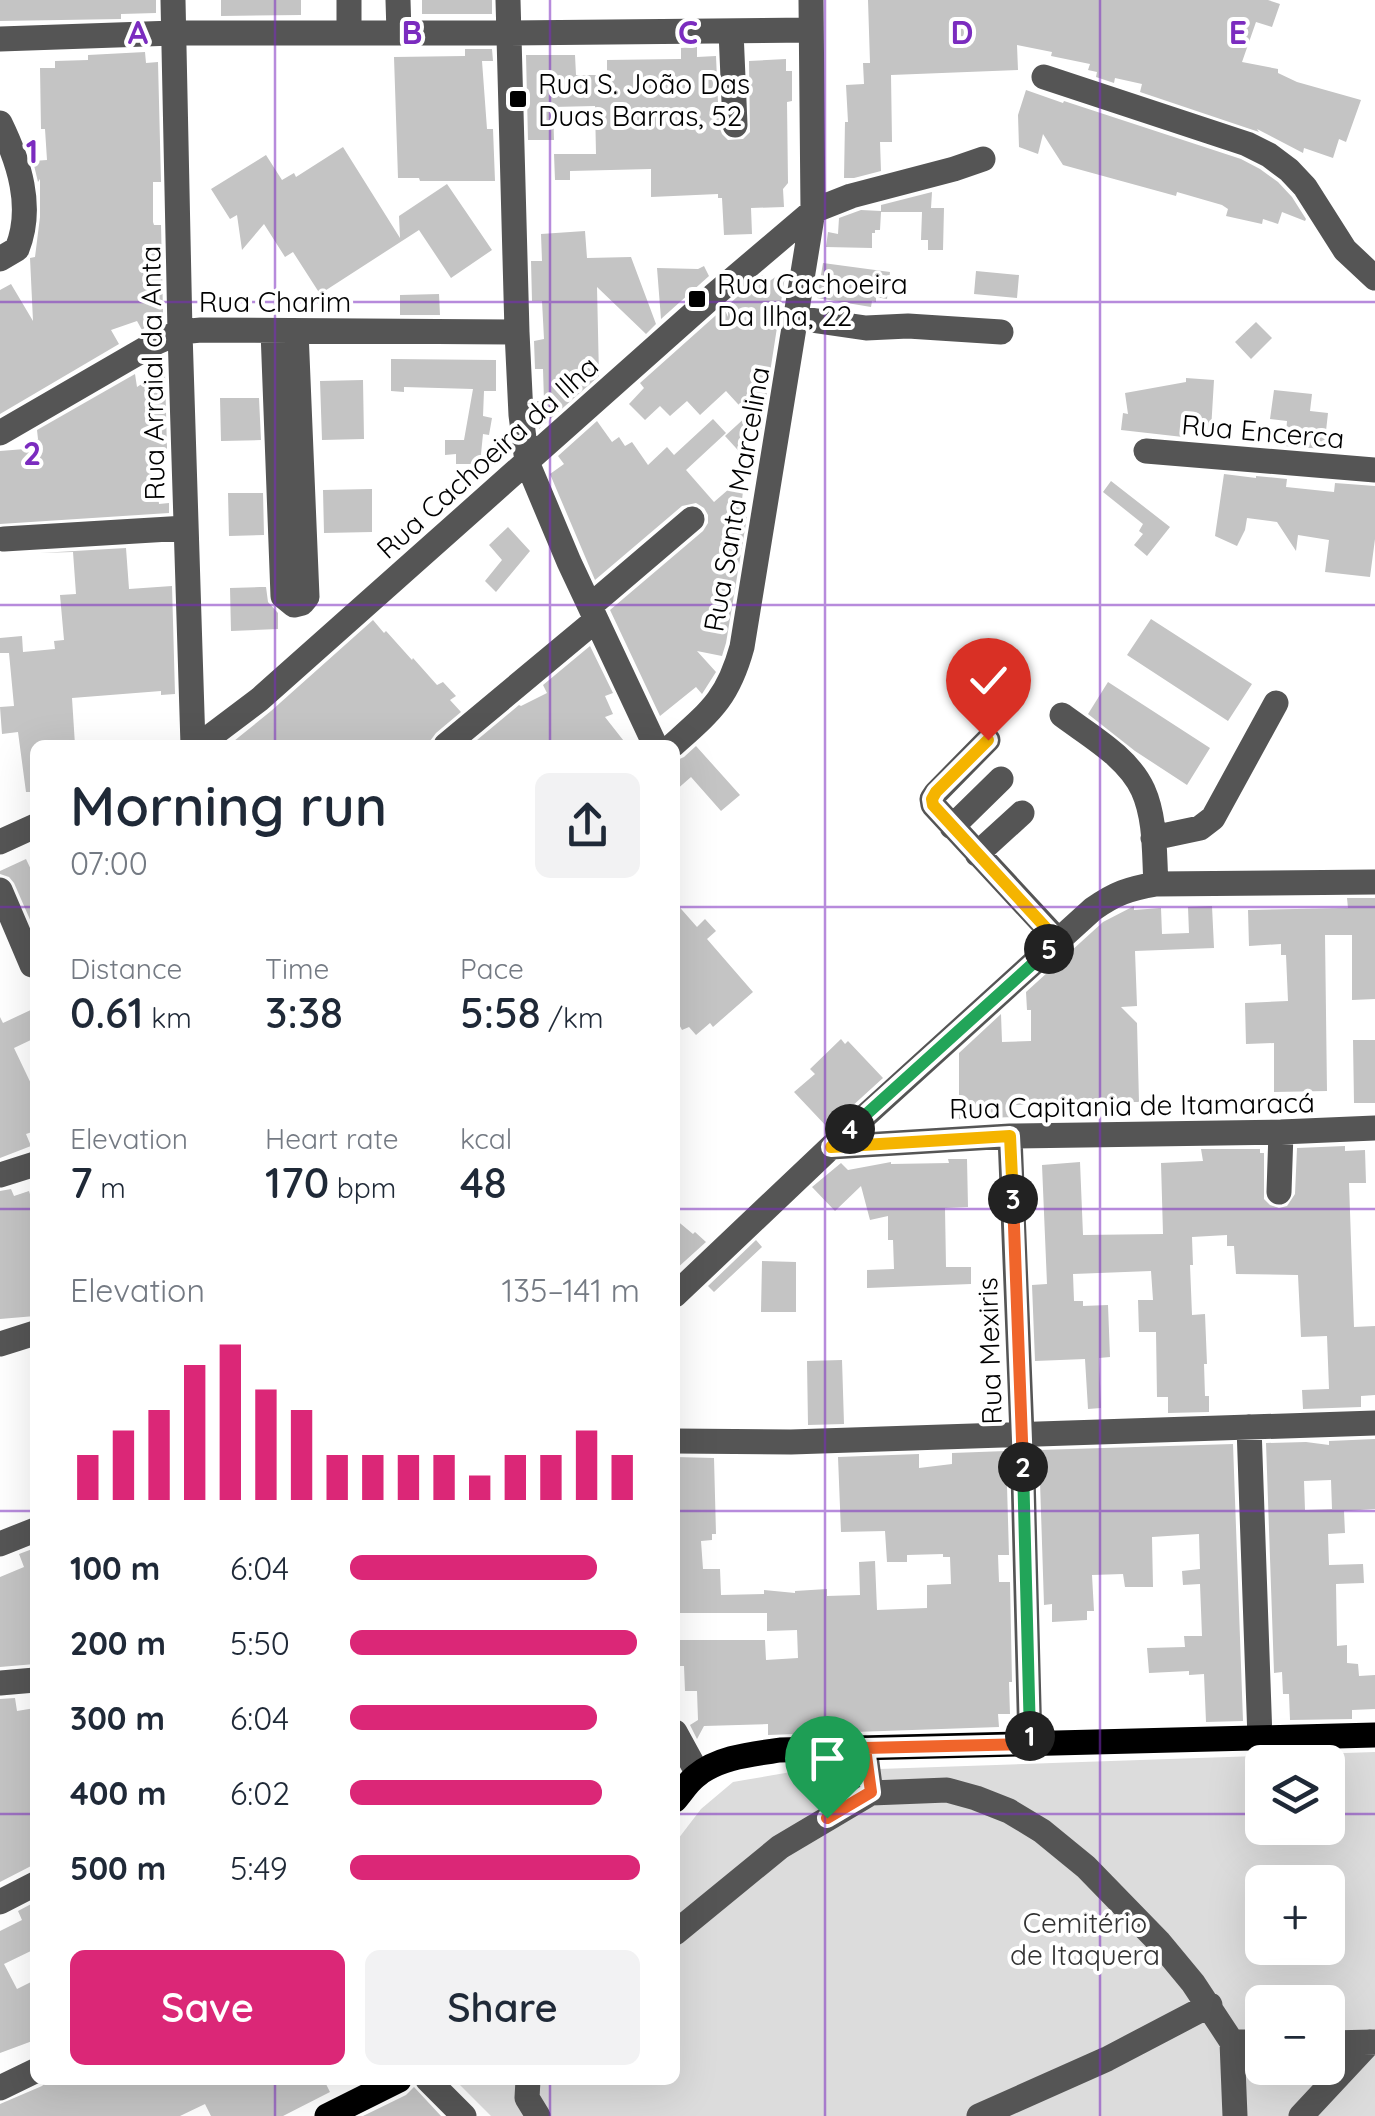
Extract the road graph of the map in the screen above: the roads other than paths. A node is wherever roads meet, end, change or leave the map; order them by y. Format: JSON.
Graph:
{"nodes":[{"id":1,"x":173,"y":0,"type":"edge"},
{"id":2,"x":349,"y":0,"type":"edge"},
{"id":3,"x":398,"y":0,"type":"edge"},
{"id":4,"x":508,"y":0,"type":"edge"},
{"id":5,"x":811,"y":0,"type":"edge"},
{"id":6,"x":811,"y":30,"type":"junction"},
{"id":7,"x":731,"y":31,"type":"junction"},
{"id":8,"x":174,"y":33,"type":"junction"},
{"id":9,"x":349,"y":33,"type":"junction"},
{"id":10,"x":399,"y":34,"type":"junction"},
{"id":11,"x":509,"y":34,"type":"junction"},
{"id":12,"x":0,"y":39,"type":"edge"},
{"id":13,"x":1044,"y":77,"type":"dead end"},
{"id":14,"x":0,"y":123,"type":"edge"},
{"id":15,"x":735,"y":125,"type":"dead end"},
{"id":16,"x":983,"y":160,"type":"dead end"},
{"id":17,"x":813,"y":211,"type":"junction"},
{"id":18,"x":0,"y":259,"type":"edge"},
{"id":19,"x":1375,"y":278,"type":"edge"},
{"id":20,"x":797,"y":318,"type":"junction"},
{"id":21,"x":285,"y":331,"type":"junction"},
{"id":22,"x":180,"y":332,"type":"junction"},
{"id":23,"x":517,"y":332,"type":"junction"},
{"id":24,"x":1000,"y":332,"type":"dead end"},
{"id":25,"x":0,"y":433,"type":"edge"},
{"id":26,"x":1146,"y":451,"type":"dead end"},
{"id":27,"x":527,"y":462,"type":"junction"},
{"id":28,"x":1375,"y":470,"type":"edge"},
{"id":29,"x":692,"y":519,"type":"dead end"},
{"id":30,"x":186,"y":528,"type":"junction"},
{"id":31,"x":4,"y":538,"type":"dead end"},
{"id":32,"x":593,"y":613,"type":"junction"},
{"id":33,"x":1276,"y":702,"type":"dead end"},
{"id":34,"x":1062,"y":715,"type":"dead end"},
{"id":35,"x":196,"y":740,"type":"edge"},
{"id":36,"x":203,"y":740,"type":"edge"},
{"id":37,"x":452,"y":740,"type":"edge"},
{"id":38,"x":653,"y":740,"type":"edge"},
{"id":39,"x":679,"y":740,"type":"edge"},
{"id":40,"x":988,"y":740,"type":"dead end"},
{"id":41,"x":1001,"y":779,"type":"dead end"},
{"id":42,"x":1022,"y":813,"type":"dead end"},
{"id":43,"x":952,"y":827,"type":"junction"},
{"id":44,"x":30,"y":828,"type":"edge"},
{"id":45,"x":1153,"y":838,"type":"junction"},
{"id":46,"x":0,"y":842,"type":"edge"},
{"id":47,"x":978,"y":854,"type":"junction"},
{"id":48,"x":1375,"y":882,"type":"edge"},
{"id":49,"x":1156,"y":884,"type":"junction"},
{"id":50,"x":0,"y":890,"type":"edge"},
{"id":51,"x":1058,"y":941,"type":"junction"},
{"id":52,"x":30,"y":960,"type":"edge"},
{"id":53,"x":1375,"y":1128,"type":"edge"},
{"id":54,"x":1280,"y":1132,"type":"junction"},
{"id":55,"x":1010,"y":1136,"type":"junction"},
{"id":56,"x":831,"y":1147,"type":"junction"},
{"id":57,"x":30,"y":1166,"type":"edge"},
{"id":58,"x":0,"y":1175,"type":"edge"},
{"id":59,"x":1279,"y":1192,"type":"dead end"},
{"id":60,"x":680,"y":1290,"type":"edge"},
{"id":61,"x":30,"y":1334,"type":"edge"},
{"id":62,"x":0,"y":1344,"type":"edge"},
{"id":63,"x":1375,"y":1423,"type":"edge"},
{"id":64,"x":1249,"y":1427,"type":"junction"},
{"id":65,"x":1022,"y":1436,"type":"junction"},
{"id":66,"x":680,"y":1441,"type":"edge"},
{"id":67,"x":30,"y":1532,"type":"edge"},
{"id":68,"x":0,"y":1544,"type":"edge"},
{"id":69,"x":30,"y":1680,"type":"edge"},
{"id":70,"x":0,"y":1683,"type":"edge"},
{"id":71,"x":1375,"y":1735,"type":"edge"},
{"id":72,"x":1260,"y":1739,"type":"junction"},
{"id":73,"x":680,"y":1741,"type":"edge"},
{"id":74,"x":1030,"y":1744,"type":"junction"},
{"id":75,"x":865,"y":1748,"type":"junction"},
{"id":76,"x":698,"y":1774,"type":"junction"},
{"id":77,"x":871,"y":1792,"type":"junction"},
{"id":78,"x":680,"y":1794,"type":"edge"},
{"id":79,"x":30,"y":1887,"type":"edge"},
{"id":80,"x":0,"y":1902,"type":"edge"},
{"id":81,"x":680,"y":1929,"type":"edge"},
{"id":82,"x":1210,"y":2005,"type":"junction"},
{"id":83,"x":1232,"y":2042,"type":"junction"},
{"id":84,"x":1245,"y":2042,"type":"edge"},
{"id":85,"x":1345,"y":2042,"type":"edge"},
{"id":86,"x":1372,"y":2042,"type":"edge"},
{"id":87,"x":30,"y":2073,"type":"edge"},
{"id":88,"x":390,"y":2085,"type":"edge"},
{"id":89,"x":433,"y":2085,"type":"edge"},
{"id":90,"x":528,"y":2085,"type":"edge"},
{"id":91,"x":0,"y":2088,"type":"edge"},
{"id":92,"x":342,"y":2113,"type":"edge"},
{"id":93,"x":464,"y":2116,"type":"edge"},
{"id":94,"x":538,"y":2116,"type":"edge"},
{"id":95,"x":979,"y":2116,"type":"edge"},
{"id":96,"x":1235,"y":2116,"type":"edge"},
{"id":97,"x":1302,"y":2116,"type":"edge"}],
"edges":[{"from":1,"to":8,"type":"street","name":"Rua Arraial da Anta"},
{"from":2,"to":9,"type":"street"},
{"from":3,"to":10,"type":"street"},
{"from":4,"to":11,"type":"street"},
{"from":5,"to":6,"type":"street","name":"Rua Santa Marcelina"},
{"from":6,"to":7,"type":"street"},
{"from":6,"to":17,"type":"street","name":"Rua Santa Marcelina"},
{"from":7,"to":11,"type":"street"},
{"from":7,"to":15,"type":"street"},
{"from":8,"to":9,"type":"street"},
{"from":8,"to":12,"type":"street"},
{"from":8,"to":22,"type":"street","name":"Rua Arraial da Anta"},
{"from":9,"to":10,"type":"street"},
{"from":10,"to":11,"type":"street"},
{"from":11,"to":23,"type":"street"},
{"from":13,"to":19,"type":"street"},
{"from":14,"to":18,"type":"street"},
{"from":16,"to":17,"type":"street","name":"Rua Cachoeira da Ilha"},
{"from":17,"to":20,"type":"street","name":"Rua Santa Marcelina"},
{"from":17,"to":27,"type":"street","name":"Rua Cachoeira da Ilha"},
{"from":20,"to":24,"type":"street"},
{"from":20,"to":39,"type":"street","name":"Rua Santa Marcelina"},
{"from":21,"to":21,"type":"street"},
{"from":21,"to":22,"type":"street","name":"Rua Charim"},
{"from":21,"to":23,"type":"street","name":"Rua Charim"},
{"from":22,"to":25,"type":"street","name":"Rua Charim"},
{"from":22,"to":30,"type":"street","name":"Rua Arraial da Anta"},
{"from":23,"to":27,"type":"street"},
{"from":26,"to":28,"type":"street","name":"Rua Encerca"},
{"from":27,"to":32,"type":"street"},
{"from":27,"to":36,"type":"street","name":"Rua Cachoeira da Ilha"},
{"from":29,"to":32,"type":"street"},
{"from":30,"to":31,"type":"street"},
{"from":30,"to":35,"type":"street","name":"Rua Arraial da Anta"},
{"from":32,"to":37,"type":"street"},
{"from":32,"to":38,"type":"street"},
{"from":33,"to":45,"type":"street"},
{"from":34,"to":45,"type":"street"},
{"from":40,"to":43,"type":"street"},
{"from":41,"to":43,"type":"street"},
{"from":42,"to":47,"type":"street"},
{"from":43,"to":47,"type":"street"},
{"from":44,"to":46,"type":"street"},
{"from":45,"to":49,"type":"street"},
{"from":47,"to":51,"type":"street"},
{"from":48,"to":49,"type":"street"},
{"from":49,"to":51,"type":"street"},
{"from":50,"to":52,"type":"street"},
{"from":51,"to":56,"type":"street"},
{"from":53,"to":54,"type":"street","name":"Rua Capitania de Itamaracá"},
{"from":54,"to":55,"type":"street","name":"Rua Capitania de Itamaracá"},
{"from":54,"to":59,"type":"street"},
{"from":55,"to":56,"type":"street","name":"Rua Capitania de Itamaracá"},
{"from":55,"to":65,"type":"street","name":"Rua Mexiris"},
{"from":56,"to":60,"type":"street"},
{"from":57,"to":58,"type":"street"},
{"from":61,"to":62,"type":"street"},
{"from":63,"to":64,"type":"street"},
{"from":64,"to":65,"type":"street"},
{"from":64,"to":72,"type":"street"},
{"from":65,"to":66,"type":"street"},
{"from":65,"to":74,"type":"street","name":"Rua Mexiris"},
{"from":67,"to":68,"type":"street"},
{"from":69,"to":70,"type":"street"},
{"from":71,"to":72,"type":"main road"},
{"from":72,"to":74,"type":"main road"},
{"from":73,"to":76,"type":"street"},
{"from":74,"to":75,"type":"main road"},
{"from":75,"to":76,"type":"main road"},
{"from":75,"to":77,"type":"street"},
{"from":76,"to":78,"type":"main road"},
{"from":77,"to":81,"type":"street"},
{"from":77,"to":82,"type":"street"},
{"from":79,"to":80,"type":"street"},
{"from":82,"to":83,"type":"street"},
{"from":82,"to":95,"type":"street"},
{"from":83,"to":84,"type":"street"},
{"from":83,"to":96,"type":"street"},
{"from":85,"to":86,"type":"street"},
{"from":86,"to":97,"type":"street"},
{"from":87,"to":91,"type":"street"},
{"from":88,"to":92,"type":"main road"},
{"from":89,"to":93,"type":"street"},
{"from":90,"to":94,"type":"street"}]}
